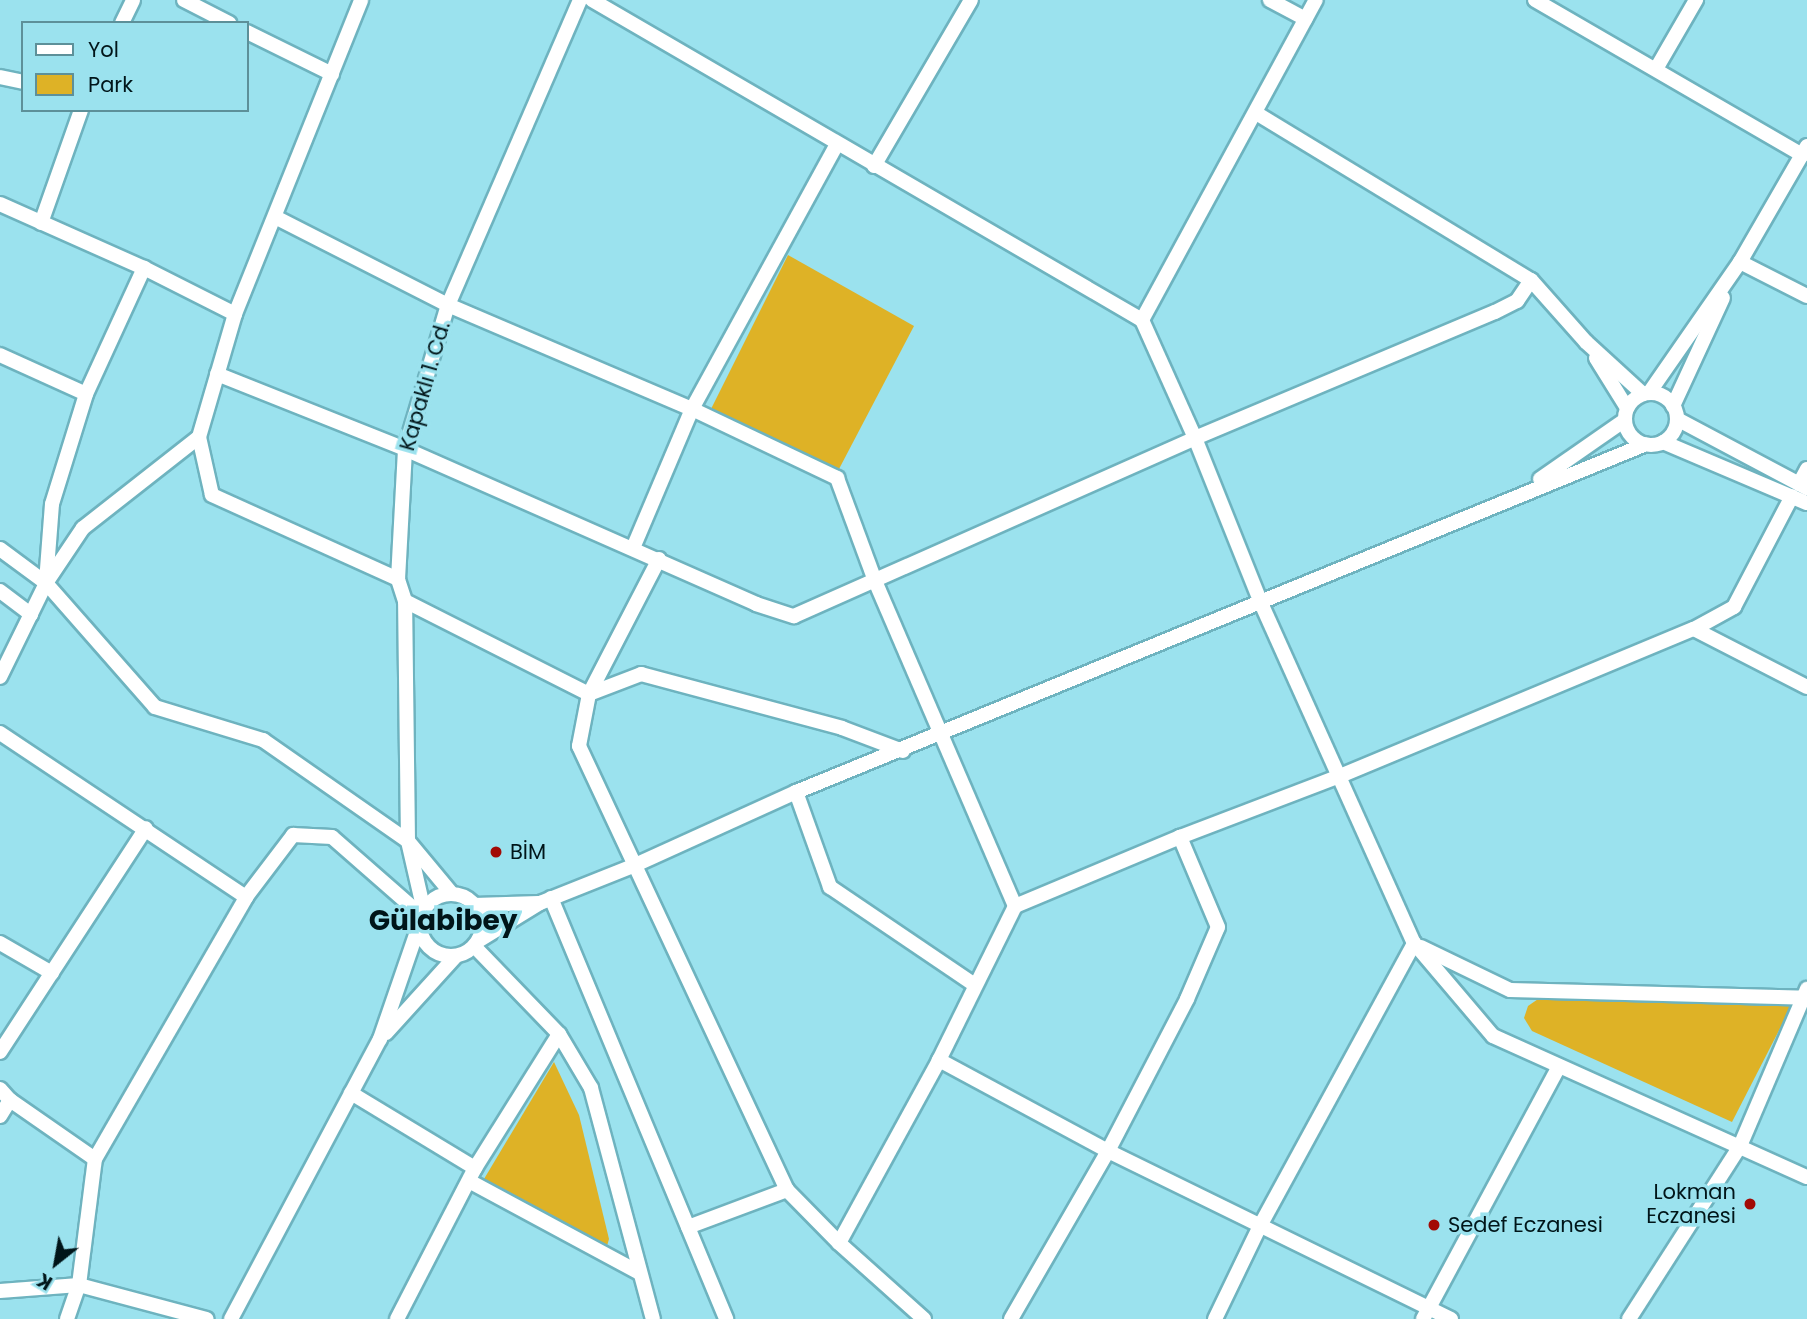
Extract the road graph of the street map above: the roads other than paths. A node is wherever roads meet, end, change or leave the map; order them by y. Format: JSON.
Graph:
{"nodes":[{"id":1,"x":132,"y":0,"type":"edge"},
{"id":2,"x":184,"y":0,"type":"edge"},
{"id":3,"x":361,"y":0,"type":"edge"},
{"id":4,"x":580,"y":0,"type":"edge"},
{"id":5,"x":592,"y":0,"type":"edge"},
{"id":6,"x":1270,"y":0,"type":"edge"},
{"id":7,"x":1316,"y":0,"type":"edge"},
{"id":8,"x":1535,"y":0,"type":"edge"},
{"id":9,"x":1696,"y":0,"type":"edge"},
{"id":10,"x":965,"y":2,"type":"edge"},
{"id":11,"x":1305,"y":19,"type":"junction"},
{"id":12,"x":123,"y":21,"type":"edge"},
{"id":13,"x":225,"y":21,"type":"edge"},
{"id":14,"x":248,"y":32,"type":"edge"},
{"id":15,"x":1656,"y":69,"type":"junction"},
{"id":16,"x":332,"y":74,"type":"junction"},
{"id":17,"x":0,"y":76,"type":"edge"},
{"id":18,"x":21,"y":81,"type":"edge"},
{"id":19,"x":80,"y":112,"type":"edge"},
{"id":20,"x":1256,"y":113,"type":"junction"},
{"id":21,"x":837,"y":144,"type":"junction"},
{"id":22,"x":1804,"y":151,"type":"edge"},
{"id":23,"x":874,"y":166,"type":"junction"},
{"id":24,"x":1,"y":208,"type":"edge"},
{"id":25,"x":275,"y":217,"type":"junction"},
{"id":26,"x":41,"y":223,"type":"junction"},
{"id":27,"x":1740,"y":262,"type":"junction"},
{"id":28,"x":144,"y":268,"type":"junction"},
{"id":29,"x":1531,"y":280,"type":"junction"},
{"id":30,"x":1807,"y":296,"type":"edge"},
{"id":31,"x":448,"y":306,"type":"junction"},
{"id":32,"x":235,"y":314,"type":"junction"},
{"id":33,"x":1142,"y":320,"type":"junction"},
{"id":34,"x":1586,"y":342,"type":"junction"},
{"id":35,"x":0,"y":355,"type":"edge"},
{"id":36,"x":217,"y":374,"type":"junction"},
{"id":37,"x":86,"y":394,"type":"junction"},
{"id":38,"x":1646,"y":394,"type":"junction"},
{"id":39,"x":692,"y":409,"type":"junction"},
{"id":40,"x":1675,"y":412,"type":"junction"},
{"id":41,"x":1626,"y":414,"type":"junction"},
{"id":42,"x":199,"y":437,"type":"junction"},
{"id":43,"x":1195,"y":438,"type":"junction"},
{"id":44,"x":1663,"y":442,"type":"junction"},
{"id":45,"x":1646,"y":444,"type":"junction"},
{"id":46,"x":405,"y":449,"type":"junction"},
{"id":47,"x":1807,"y":469,"type":"edge"},
{"id":48,"x":1799,"y":490,"type":"edge"},
{"id":49,"x":1519,"y":494,"type":"junction"},
{"id":50,"x":1807,"y":503,"type":"edge"},
{"id":51,"x":633,"y":548,"type":"junction"},
{"id":52,"x":0,"y":549,"type":"edge"},
{"id":53,"x":659,"y":559,"type":"junction"},
{"id":54,"x":398,"y":579,"type":"junction"},
{"id":55,"x":875,"y":581,"type":"junction"},
{"id":56,"x":46,"y":583,"type":"junction"},
{"id":57,"x":0,"y":591,"type":"edge"},
{"id":58,"x":405,"y":601,"type":"junction"},
{"id":59,"x":1261,"y":603,"type":"junction"},
{"id":60,"x":31,"y":614,"type":"junction"},
{"id":61,"x":1694,"y":629,"type":"junction"},
{"id":62,"x":0,"y":677,"type":"edge"},
{"id":63,"x":1807,"y":687,"type":"edge"},
{"id":64,"x":589,"y":694,"type":"junction"},
{"id":65,"x":0,"y":733,"type":"edge"},
{"id":66,"x":941,"y":734,"type":"junction"},
{"id":67,"x":903,"y":751,"type":"junction"},
{"id":68,"x":1340,"y":776,"type":"junction"},
{"id":69,"x":796,"y":792,"type":"junction"},
{"id":70,"x":146,"y":828,"type":"junction"},
{"id":71,"x":1180,"y":836,"type":"junction"},
{"id":72,"x":408,"y":841,"type":"junction"},
{"id":73,"x":633,"y":866,"type":"junction"},
{"id":74,"x":452,"y":894,"type":"junction"},
{"id":75,"x":246,"y":897,"type":"junction"},
{"id":76,"x":546,"y":901,"type":"junction"},
{"id":77,"x":474,"y":905,"type":"junction"},
{"id":78,"x":1015,"y":906,"type":"junction"},
{"id":79,"x":421,"y":917,"type":"junction"},
{"id":80,"x":0,"y":943,"type":"edge"},
{"id":81,"x":1414,"y":943,"type":"junction"},
{"id":82,"x":476,"y":944,"type":"junction"},
{"id":83,"x":454,"y":957,"type":"junction"},
{"id":84,"x":52,"y":973,"type":"junction"},
{"id":85,"x":975,"y":985,"type":"junction"},
{"id":86,"x":1806,"y":995,"type":"edge"},
{"id":87,"x":559,"y":1034,"type":"junction"},
{"id":88,"x":380,"y":1039,"type":"junction"},
{"id":89,"x":0,"y":1052,"type":"edge"},
{"id":90,"x":939,"y":1060,"type":"junction"},
{"id":91,"x":1559,"y":1066,"type":"junction"},
{"id":92,"x":351,"y":1093,"type":"junction"},
{"id":93,"x":5,"y":1094,"type":"edge"},
{"id":94,"x":0,"y":1116,"type":"edge"},
{"id":95,"x":1740,"y":1146,"type":"junction"},
{"id":96,"x":1108,"y":1151,"type":"junction"},
{"id":97,"x":96,"y":1159,"type":"junction"},
{"id":98,"x":472,"y":1174,"type":"junction"},
{"id":99,"x":1807,"y":1177,"type":"edge"},
{"id":100,"x":787,"y":1190,"type":"junction"},
{"id":101,"x":1260,"y":1226,"type":"junction"},
{"id":102,"x":688,"y":1227,"type":"junction"},
{"id":103,"x":839,"y":1243,"type":"junction"},
{"id":104,"x":640,"y":1273,"type":"junction"},
{"id":105,"x":79,"y":1285,"type":"junction"},
{"id":106,"x":0,"y":1291,"type":"edge"},
{"id":107,"x":1425,"y":1314,"type":"edge"},
{"id":108,"x":66,"y":1319,"type":"edge"},
{"id":109,"x":207,"y":1319,"type":"edge"},
{"id":110,"x":231,"y":1319,"type":"edge"},
{"id":111,"x":397,"y":1319,"type":"edge"},
{"id":112,"x":653,"y":1319,"type":"edge"},
{"id":113,"x":726,"y":1319,"type":"edge"},
{"id":114,"x":924,"y":1319,"type":"edge"},
{"id":115,"x":1012,"y":1319,"type":"edge"},
{"id":116,"x":1215,"y":1319,"type":"edge"},
{"id":117,"x":1451,"y":1319,"type":"edge"},
{"id":118,"x":1629,"y":1319,"type":"edge"}],
"edges":[{"from":1,"to":12,"type":"street"},
{"from":2,"to":13,"type":"street"},
{"from":3,"to":16,"type":"street"},
{"from":4,"to":31,"type":"street","name":"Kapaklı 1. Cd."},
{"from":5,"to":21,"type":"street"},
{"from":6,"to":11,"type":"street"},
{"from":7,"to":11,"type":"street"},
{"from":8,"to":15,"type":"street"},
{"from":9,"to":15,"type":"street"},
{"from":10,"to":23,"type":"street"},
{"from":11,"to":20,"type":"street"},
{"from":14,"to":16,"type":"street"},
{"from":15,"to":22,"type":"street"},
{"from":16,"to":25,"type":"street"},
{"from":17,"to":18,"type":"street"},
{"from":19,"to":26,"type":"street"},
{"from":20,"to":29,"type":"street"},
{"from":20,"to":33,"type":"street"},
{"from":21,"to":23,"type":"street"},
{"from":21,"to":39,"type":"street"},
{"from":22,"to":27,"type":"street"},
{"from":23,"to":33,"type":"street"},
{"from":24,"to":26,"type":"street"},
{"from":25,"to":31,"type":"street"},
{"from":25,"to":32,"type":"street"},
{"from":26,"to":28,"type":"street"},
{"from":27,"to":30,"type":"street"},
{"from":27,"to":38,"type":"street"},
{"from":27,"to":40,"type":"street"},
{"from":28,"to":32,"type":"street"},
{"from":28,"to":37,"type":"street"},
{"from":29,"to":34,"type":"street"},
{"from":29,"to":43,"type":"street"},
{"from":31,"to":39,"type":"street"},
{"from":31,"to":46,"type":"street","name":"Kapaklı 1. Cd."},
{"from":32,"to":36,"type":"street"},
{"from":33,"to":43,"type":"street"},
{"from":34,"to":38,"type":"street"},
{"from":34,"to":41,"type":"street"},
{"from":35,"to":37,"type":"street"},
{"from":36,"to":42,"type":"street"},
{"from":36,"to":46,"type":"street"},
{"from":37,"to":56,"type":"street"},
{"from":38,"to":40,"type":"street"},
{"from":38,"to":41,"type":"street"},
{"from":39,"to":51,"type":"street"},
{"from":39,"to":55,"type":"street"},
{"from":40,"to":44,"type":"street"},
{"from":40,"to":48,"type":"street"},
{"from":41,"to":45,"type":"street"},
{"from":41,"to":49,"type":"street"},
{"from":42,"to":54,"type":"street"},
{"from":42,"to":56,"type":"street"},
{"from":43,"to":55,"type":"street"},
{"from":43,"to":59,"type":"street"},
{"from":44,"to":45,"type":"street"},
{"from":44,"to":48,"type":"street"},
{"from":45,"to":49,"type":"street"},
{"from":46,"to":51,"type":"street"},
{"from":46,"to":54,"type":"street","name":"Kapaklı 1. Cd."},
{"from":47,"to":48,"type":"street"},
{"from":48,"to":50,"type":"street"},
{"from":48,"to":61,"type":"street"},
{"from":49,"to":59,"type":"street"},
{"from":51,"to":53,"type":"street"},
{"from":52,"to":56,"type":"street"},
{"from":53,"to":55,"type":"street"},
{"from":53,"to":64,"type":"street"},
{"from":54,"to":58,"type":"street","name":"Kapaklı 1. Cd."},
{"from":55,"to":66,"type":"street"},
{"from":56,"to":60,"type":"street"},
{"from":56,"to":72,"type":"street"},
{"from":57,"to":60,"type":"street"},
{"from":58,"to":64,"type":"street"},
{"from":58,"to":72,"type":"street","name":"Kapaklı 1. Cd."},
{"from":59,"to":66,"type":"street"},
{"from":59,"to":68,"type":"street"},
{"from":60,"to":62,"type":"street"},
{"from":61,"to":63,"type":"street"},
{"from":61,"to":68,"type":"street"},
{"from":64,"to":67,"type":"street"},
{"from":64,"to":73,"type":"street"},
{"from":65,"to":70,"type":"street"},
{"from":66,"to":67,"type":"street"},
{"from":66,"to":78,"type":"street"},
{"from":67,"to":69,"type":"street"},
{"from":68,"to":71,"type":"street"},
{"from":68,"to":81,"type":"street"},
{"from":69,"to":73,"type":"street"},
{"from":69,"to":85,"type":"street"},
{"from":70,"to":75,"type":"street"},
{"from":70,"to":84,"type":"street"},
{"from":71,"to":78,"type":"street"},
{"from":71,"to":96,"type":"street"},
{"from":72,"to":74,"type":"street"},
{"from":72,"to":79,"type":"street","name":"Kapaklı 1. Cd."},
{"from":73,"to":76,"type":"street"},
{"from":73,"to":100,"type":"street"},
{"from":74,"to":77,"type":"street"},
{"from":74,"to":79,"type":"street"},
{"from":75,"to":79,"type":"street"},
{"from":75,"to":97,"type":"street"},
{"from":76,"to":77,"type":"street"},
{"from":76,"to":82,"type":"street"},
{"from":76,"to":102,"type":"street"},
{"from":77,"to":82,"type":"street"},
{"from":78,"to":85,"type":"street"},
{"from":79,"to":83,"type":"street"},
{"from":79,"to":88,"type":"street"},
{"from":80,"to":84,"type":"street"},
{"from":81,"to":86,"type":"street"},
{"from":81,"to":91,"type":"street"},
{"from":81,"to":101,"type":"street"},
{"from":82,"to":83,"type":"street"},
{"from":82,"to":87,"type":"street"},
{"from":83,"to":88,"type":"street"},
{"from":84,"to":89,"type":"street"},
{"from":85,"to":90,"type":"street"},
{"from":86,"to":95,"type":"street"},
{"from":87,"to":98,"type":"street"},
{"from":87,"to":104,"type":"street"},
{"from":88,"to":92,"type":"street"},
{"from":90,"to":96,"type":"street"},
{"from":90,"to":103,"type":"street"},
{"from":91,"to":95,"type":"street"},
{"from":91,"to":107,"type":"street"},
{"from":92,"to":98,"type":"street"},
{"from":92,"to":110,"type":"street"},
{"from":93,"to":94,"type":"street"},
{"from":93,"to":97,"type":"street"},
{"from":95,"to":99,"type":"street"},
{"from":95,"to":118,"type":"street"},
{"from":96,"to":101,"type":"street"},
{"from":96,"to":115,"type":"street"},
{"from":97,"to":105,"type":"street"},
{"from":98,"to":104,"type":"street"},
{"from":98,"to":111,"type":"street"},
{"from":100,"to":102,"type":"street"},
{"from":100,"to":103,"type":"street"},
{"from":101,"to":107,"type":"street"},
{"from":101,"to":116,"type":"street"},
{"from":102,"to":113,"type":"street"},
{"from":103,"to":114,"type":"street"},
{"from":104,"to":112,"type":"street"},
{"from":105,"to":106,"type":"street"},
{"from":105,"to":108,"type":"street"},
{"from":105,"to":109,"type":"street"},
{"from":107,"to":117,"type":"street"}]}
